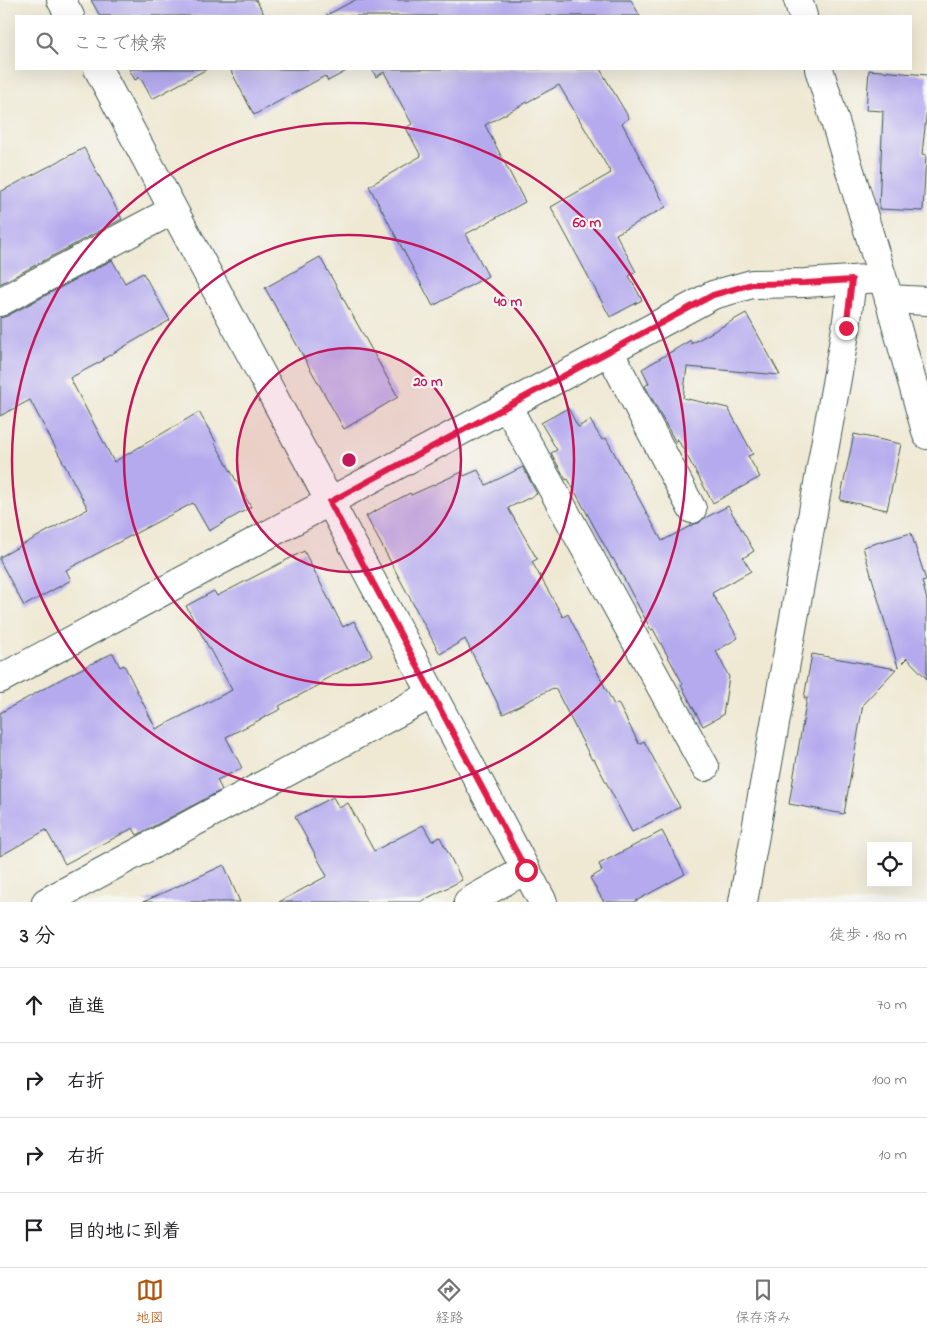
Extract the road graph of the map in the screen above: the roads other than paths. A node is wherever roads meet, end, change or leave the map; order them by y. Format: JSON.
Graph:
{"nodes":[{"id":1,"x":61,"y":0,"type":"edge"},
{"id":2,"x":798,"y":0,"type":"edge"},
{"id":3,"x":69,"y":15,"type":"edge"},
{"id":4,"x":803,"y":15,"type":"edge"},
{"id":5,"x":99,"y":70,"type":"edge"},
{"id":6,"x":819,"y":70,"type":"edge"},
{"id":7,"x":174,"y":210,"type":"junction"},
{"id":8,"x":852,"y":280,"type":"junction"},
{"id":9,"x":886,"y":289,"type":"junction"},
{"id":10,"x":927,"y":301,"type":"edge"},
{"id":11,"x":0,"y":302,"type":"edge"},
{"id":12,"x":609,"y":351,"type":"junction"},
{"id":13,"x":507,"y":406,"type":"junction"},
{"id":14,"x":927,"y":435,"type":"edge"},
{"id":15,"x":330,"y":502,"type":"junction"},
{"id":16,"x":692,"y":509,"type":"dead end"},
{"id":17,"x":0,"y":679,"type":"edge"},
{"id":18,"x":432,"y":694,"type":"junction"},
{"id":19,"x":705,"y":767,"type":"dead end"},
{"id":20,"x":526,"y":870,"type":"junction"},
{"id":21,"x":46,"y":902,"type":"edge"},
{"id":22,"x":468,"y":902,"type":"edge"},
{"id":23,"x":542,"y":902,"type":"edge"},
{"id":24,"x":744,"y":902,"type":"edge"}],
"edges":[{"from":1,"to":3,"type":"street"},
{"from":2,"to":4,"type":"street"},
{"from":5,"to":7,"type":"street"},
{"from":6,"to":9,"type":"street"},
{"from":7,"to":11,"type":"street"},
{"from":7,"to":15,"type":"street"},
{"from":8,"to":9,"type":"street"},
{"from":8,"to":12,"type":"street"},
{"from":8,"to":24,"type":"street"},
{"from":9,"to":10,"type":"street"},
{"from":9,"to":14,"type":"street"},
{"from":12,"to":13,"type":"street"},
{"from":12,"to":16,"type":"street"},
{"from":13,"to":15,"type":"street"},
{"from":13,"to":19,"type":"street"},
{"from":15,"to":17,"type":"street"},
{"from":15,"to":18,"type":"street"},
{"from":18,"to":20,"type":"street"},
{"from":18,"to":21,"type":"street"},
{"from":20,"to":22,"type":"street"},
{"from":20,"to":23,"type":"street"}]}
